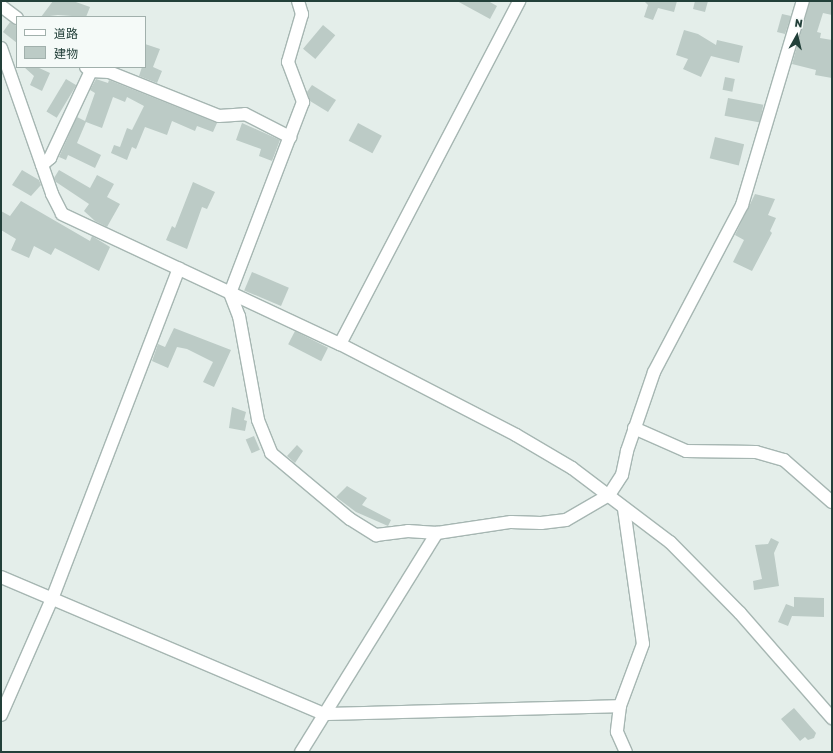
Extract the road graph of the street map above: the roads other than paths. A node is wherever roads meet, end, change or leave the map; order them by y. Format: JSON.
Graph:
{"nodes":[{"id":1,"x":298,"y":1,"type":"edge"},
{"id":2,"x":519,"y":1,"type":"edge"},
{"id":3,"x":803,"y":1,"type":"edge"},
{"id":4,"x":1,"y":6,"type":"edge"},
{"id":5,"x":16,"y":17,"type":"edge"},
{"id":6,"x":1,"y":48,"type":"edge"},
{"id":7,"x":89,"y":69,"type":"edge"},
{"id":8,"x":290,"y":137,"type":"junction"},
{"id":9,"x":42,"y":165,"type":"junction"},
{"id":10,"x":179,"y":269,"type":"junction"},
{"id":11,"x":230,"y":293,"type":"junction"},
{"id":12,"x":340,"y":344,"type":"junction"},
{"id":13,"x":634,"y":428,"type":"junction"},
{"id":14,"x":609,"y":495,"type":"junction"},
{"id":15,"x":832,"y":502,"type":"edge"},
{"id":16,"x":624,"y":509,"type":"junction"},
{"id":17,"x":437,"y":533,"type":"junction"},
{"id":18,"x":1,"y":577,"type":"edge"},
{"id":19,"x":52,"y":599,"type":"junction"},
{"id":20,"x":620,"y":706,"type":"junction"},
{"id":21,"x":324,"y":714,"type":"junction"},
{"id":22,"x":1,"y":715,"type":"edge"},
{"id":23,"x":832,"y":718,"type":"edge"},
{"id":24,"x":301,"y":752,"type":"edge"},
{"id":25,"x":626,"y":752,"type":"edge"}],
"edges":[{"from":1,"to":8,"type":"street"},
{"from":2,"to":12,"type":"street"},
{"from":3,"to":13,"type":"street"},
{"from":4,"to":5,"type":"street"},
{"from":6,"to":9,"type":"street"},
{"from":7,"to":8,"type":"street"},
{"from":7,"to":9,"type":"street"},
{"from":8,"to":11,"type":"street"},
{"from":9,"to":10,"type":"street"},
{"from":10,"to":11,"type":"street"},
{"from":10,"to":19,"type":"street"},
{"from":11,"to":12,"type":"street"},
{"from":11,"to":17,"type":"street"},
{"from":12,"to":14,"type":"street"},
{"from":13,"to":14,"type":"street"},
{"from":13,"to":15,"type":"street"},
{"from":14,"to":16,"type":"street"},
{"from":14,"to":17,"type":"street"},
{"from":16,"to":20,"type":"street"},
{"from":16,"to":23,"type":"street"},
{"from":17,"to":21,"type":"street"},
{"from":18,"to":19,"type":"street"},
{"from":19,"to":21,"type":"street"},
{"from":19,"to":22,"type":"street"},
{"from":20,"to":21,"type":"street"},
{"from":20,"to":25,"type":"street"},
{"from":21,"to":24,"type":"street"}]}
